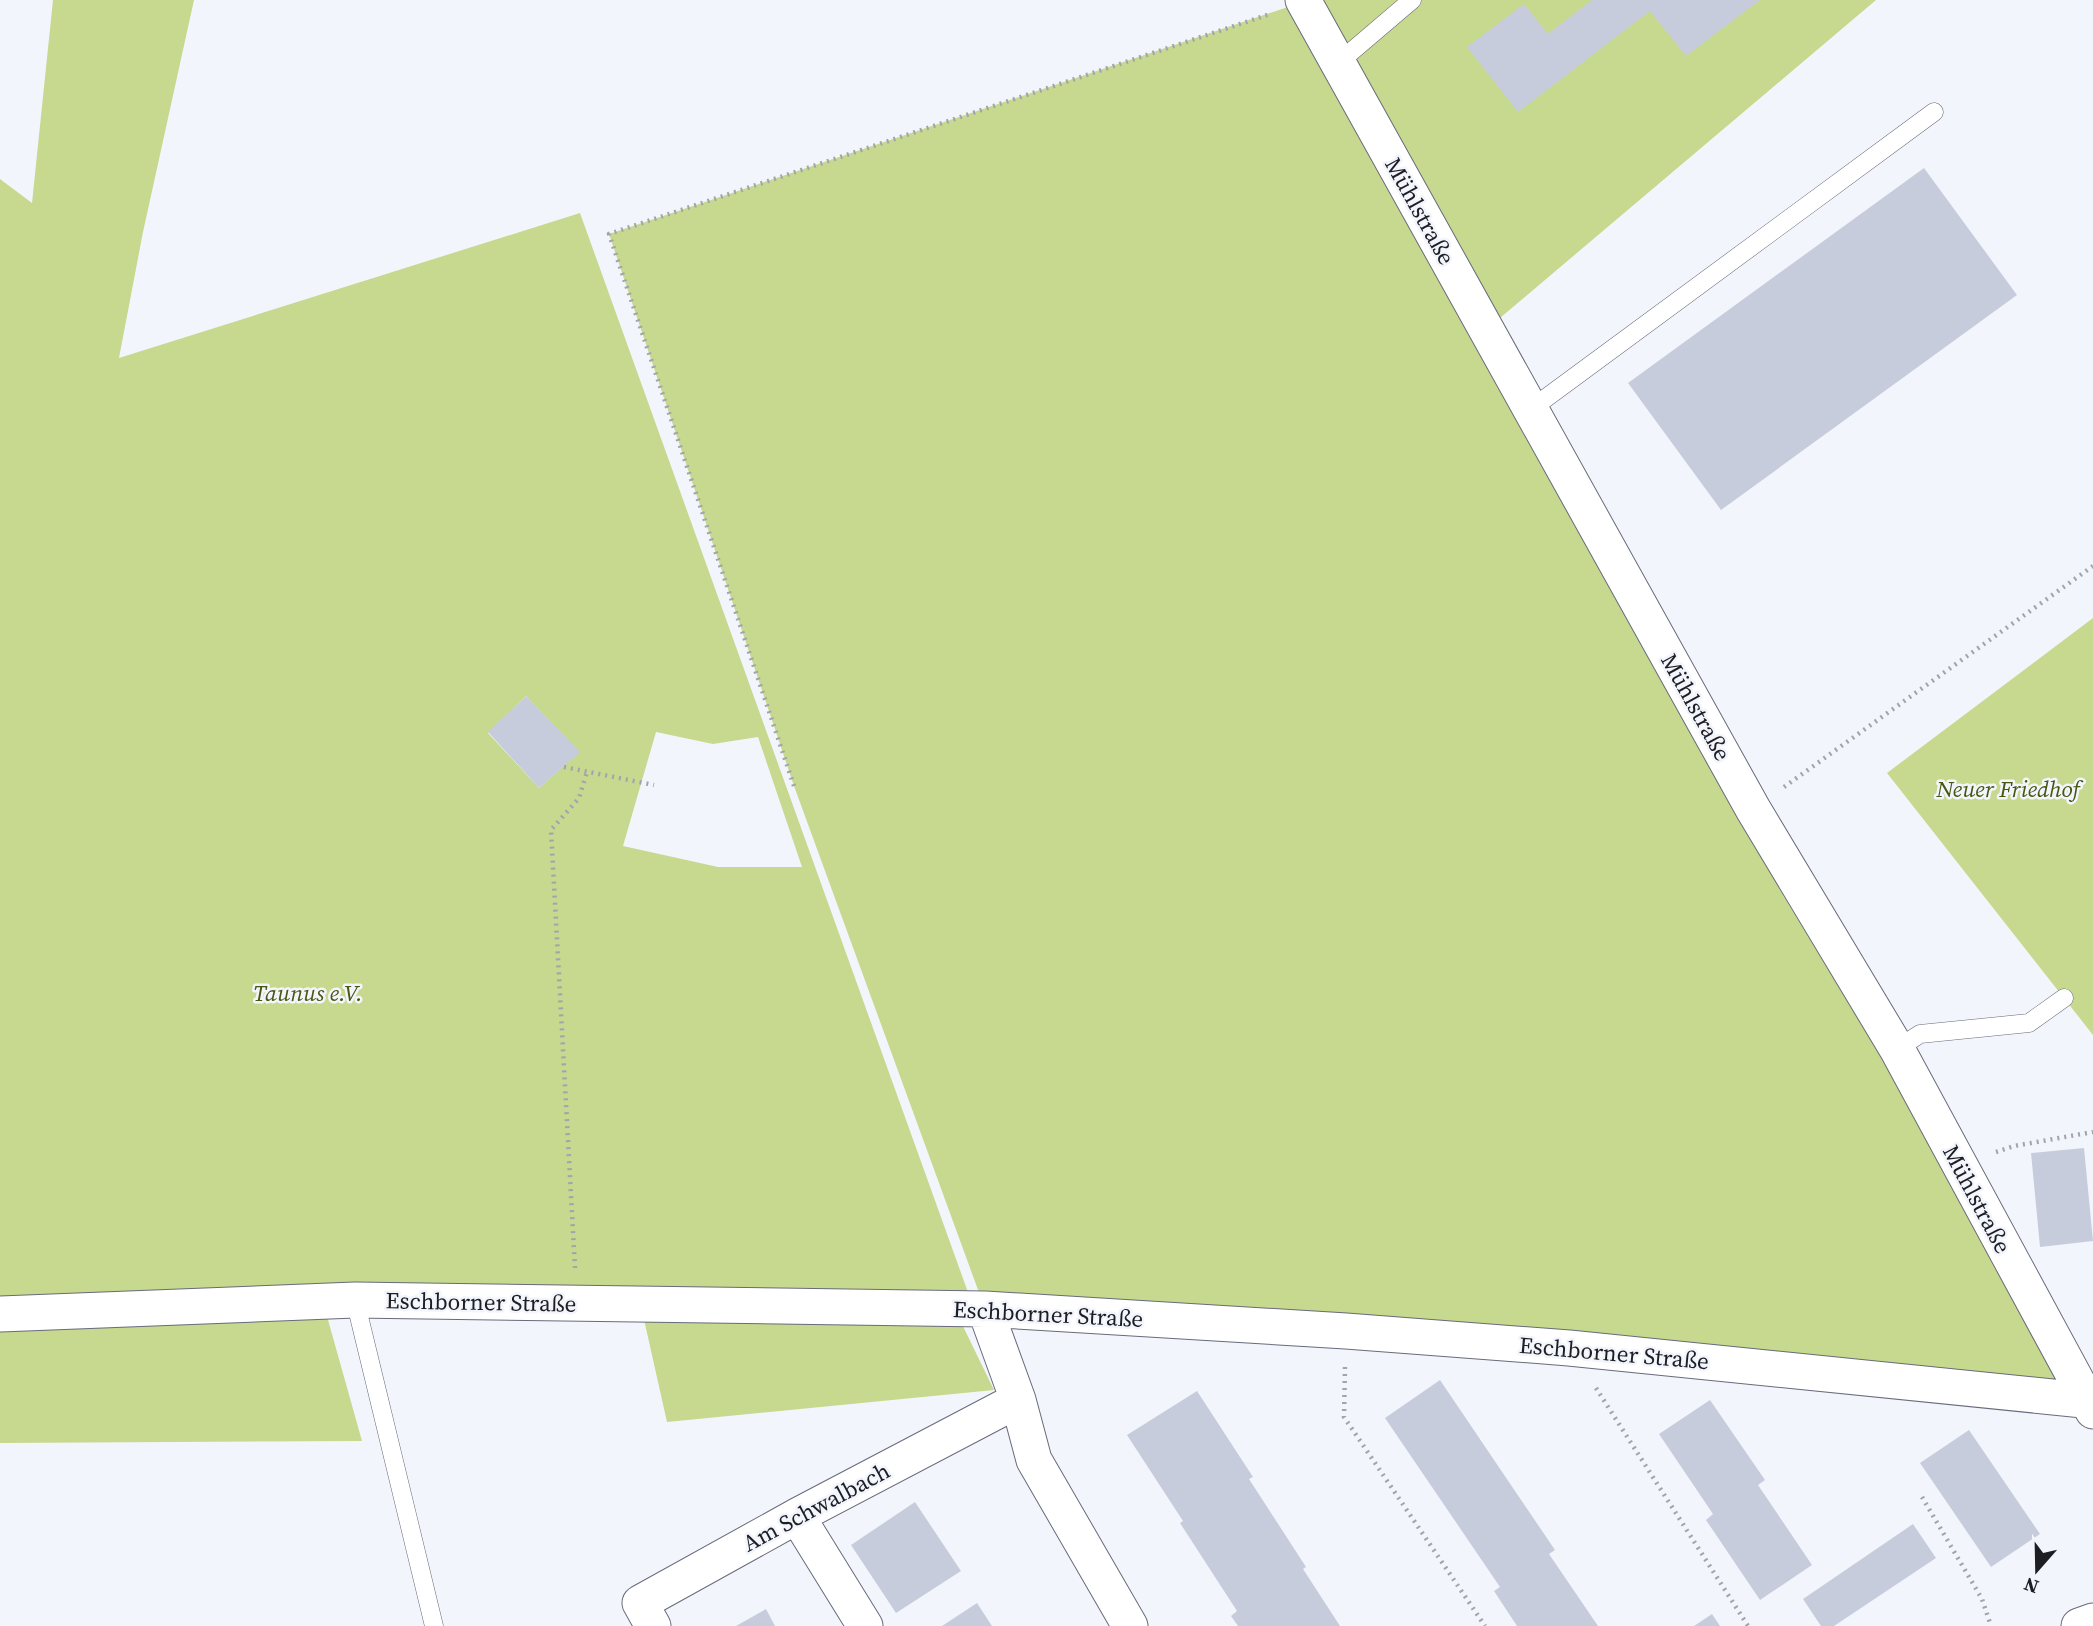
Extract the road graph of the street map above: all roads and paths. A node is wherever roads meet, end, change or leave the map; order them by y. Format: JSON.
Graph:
{"nodes":[{"id":1,"x":1412,"y":0,"type":"edge"},
{"id":2,"x":1303,"y":1,"type":"edge"},
{"id":3,"x":1338,"y":63,"type":"junction"},
{"id":4,"x":1934,"y":112,"type":"dead end"},
{"id":5,"x":1531,"y":410,"type":"junction"},
{"id":6,"x":2093,"y":566,"type":"edge"},
{"id":7,"x":564,"y":767,"type":"dead end"},
{"id":8,"x":587,"y":772,"type":"junction"},
{"id":9,"x":654,"y":785,"type":"dead end"},
{"id":10,"x":794,"y":786,"type":"dead end"},
{"id":11,"x":1753,"y":809,"type":"junction"},
{"id":12,"x":2064,"y":998,"type":"dead end"},
{"id":13,"x":1897,"y":1049,"type":"junction"},
{"id":14,"x":2093,"y":1132,"type":"edge"},
{"id":15,"x":1958,"y":1164,"type":"junction"},
{"id":16,"x":355,"y":1300,"type":"junction"},
{"id":17,"x":577,"y":1303,"type":"junction"},
{"id":18,"x":985,"y":1309,"type":"junction"},
{"id":19,"x":0,"y":1314,"type":"edge"},
{"id":20,"x":1346,"y":1331,"type":"junction"},
{"id":21,"x":1569,"y":1348,"type":"junction"},
{"id":22,"x":1018,"y":1400,"type":"junction"},
{"id":23,"x":2091,"y":1404,"type":"edge"},
{"id":24,"x":1922,"y":1497,"type":"dead end"},
{"id":25,"x":797,"y":1516,"type":"junction"},
{"id":26,"x":2093,"y":1621,"type":"edge"},
{"id":27,"x":434,"y":1626,"type":"edge"},
{"id":28,"x":653,"y":1626,"type":"edge"},
{"id":29,"x":865,"y":1626,"type":"edge"},
{"id":30,"x":1130,"y":1626,"type":"edge"},
{"id":31,"x":1485,"y":1626,"type":"edge"},
{"id":32,"x":1748,"y":1626,"type":"edge"},
{"id":33,"x":1991,"y":1626,"type":"edge"},
{"id":34,"x":2079,"y":1626,"type":"edge"}],
"edges":[{"from":1,"to":3,"type":"lane"},
{"from":2,"to":3,"type":"street","name":"Mühlstraße"},
{"from":2,"to":10,"type":"path"},
{"from":3,"to":5,"type":"street","name":"Mühlstraße"},
{"from":4,"to":5,"type":"lane"},
{"from":5,"to":11,"type":"street","name":"Mühlstraße"},
{"from":6,"to":11,"type":"path"},
{"from":7,"to":8,"type":"path"},
{"from":8,"to":9,"type":"path"},
{"from":8,"to":17,"type":"path"},
{"from":11,"to":13,"type":"street","name":"Mühlstraße"},
{"from":12,"to":13,"type":"lane"},
{"from":13,"to":15,"type":"street","name":"Mühlstraße"},
{"from":14,"to":15,"type":"path"},
{"from":15,"to":23,"type":"street","name":"Mühlstraße"},
{"from":16,"to":17,"type":"street","name":"Eschborner Straße"},
{"from":16,"to":19,"type":"street","name":"Eschborner Straße"},
{"from":16,"to":27,"type":"lane"},
{"from":17,"to":18,"type":"street","name":"Eschborner Straße"},
{"from":18,"to":20,"type":"street","name":"Eschborner Straße"},
{"from":18,"to":22,"type":"street"},
{"from":20,"to":21,"type":"street","name":"Eschborner Straße"},
{"from":20,"to":31,"type":"path"},
{"from":21,"to":23,"type":"street","name":"Eschborner Straße"},
{"from":21,"to":32,"type":"path"},
{"from":22,"to":25,"type":"street","name":"Am Schwalbach"},
{"from":22,"to":30,"type":"street"},
{"from":24,"to":33,"type":"path"},
{"from":25,"to":28,"type":"street","name":"Am Schwalbach"},
{"from":25,"to":29,"type":"street"},
{"from":26,"to":34,"type":"street"}]}
